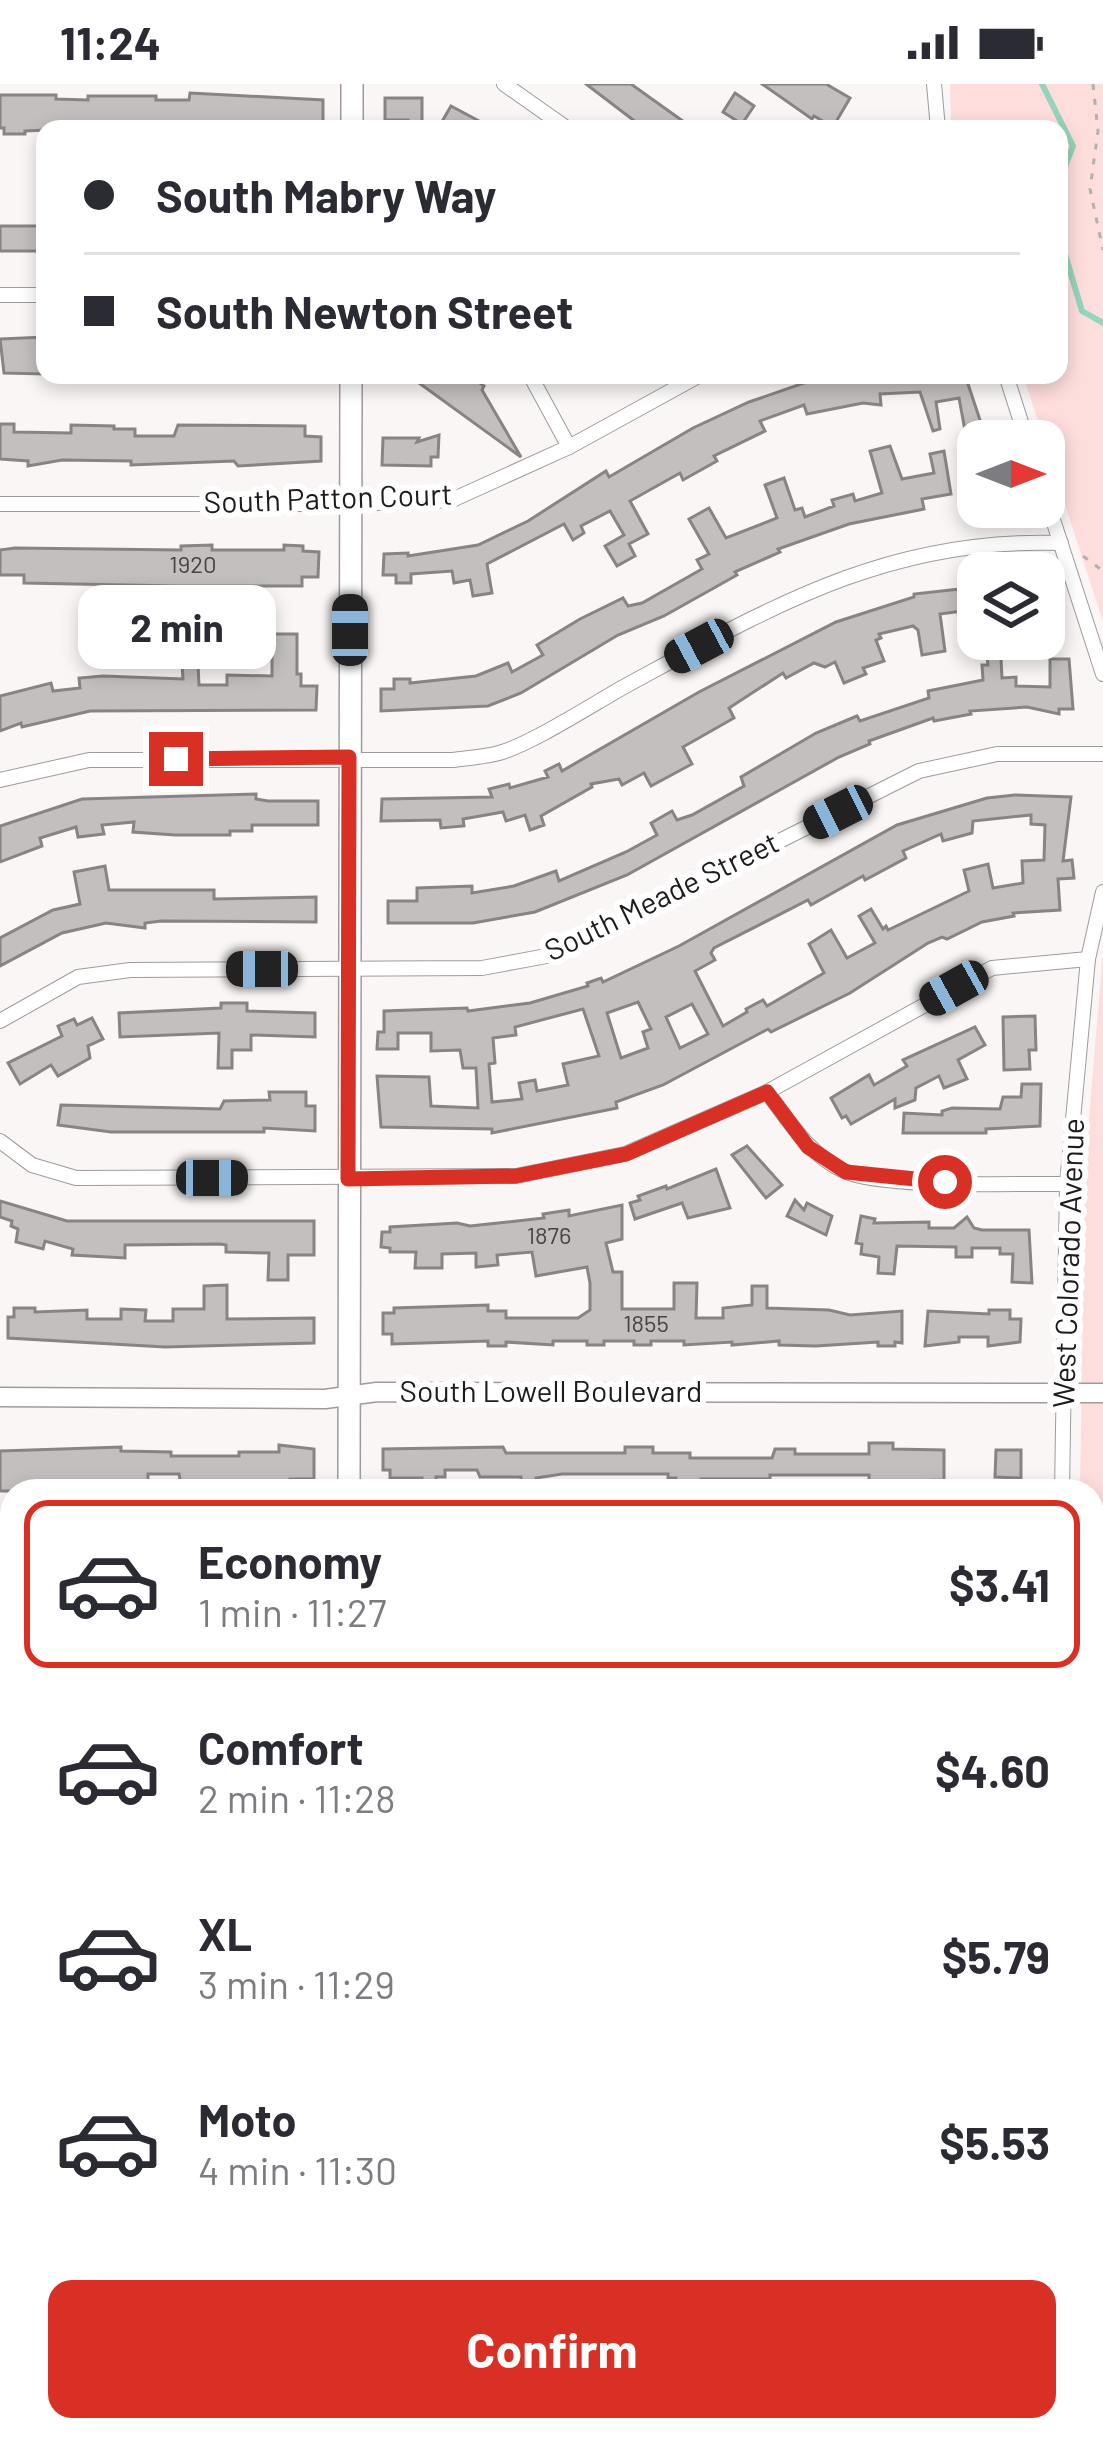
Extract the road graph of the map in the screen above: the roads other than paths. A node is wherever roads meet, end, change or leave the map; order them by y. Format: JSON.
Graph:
{"nodes":[{"id":1,"x":352,"y":84,"type":"edge"},
{"id":2,"x":504,"y":84,"type":"edge"},
{"id":3,"x":934,"y":84,"type":"edge"},
{"id":4,"x":352,"y":120,"type":"edge"},
{"id":5,"x":555,"y":120,"type":"edge"},
{"id":6,"x":937,"y":120,"type":"edge"},
{"id":7,"x":0,"y":295,"type":"edge"},
{"id":8,"x":36,"y":295,"type":"edge"},
{"id":9,"x":351,"y":384,"type":"edge"},
{"id":10,"x":535,"y":384,"type":"edge"},
{"id":11,"x":684,"y":384,"type":"edge"},
{"id":12,"x":1009,"y":384,"type":"edge"},
{"id":13,"x":1020,"y":420,"type":"edge"},
{"id":14,"x":569,"y":447,"type":"junction"},
{"id":15,"x":0,"y":504,"type":"edge"},
{"id":16,"x":350,"y":504,"type":"junction"},
{"id":17,"x":1055,"y":528,"type":"edge"},
{"id":18,"x":1060,"y":543,"type":"junction"},
{"id":19,"x":1103,"y":674,"type":"edge"},
{"id":20,"x":1103,"y":754,"type":"edge"},
{"id":21,"x":349,"y":757,"type":"junction"},
{"id":22,"x":0,"y":780,"type":"edge"},
{"id":23,"x":1103,"y":892,"type":"edge"},
{"id":24,"x":1088,"y":959,"type":"junction"},
{"id":25,"x":350,"y":969,"type":"junction"},
{"id":26,"x":0,"y":1021,"type":"edge"},
{"id":27,"x":767,"y":1092,"type":"junction"},
{"id":28,"x":0,"y":1141,"type":"edge"},
{"id":29,"x":348,"y":1179,"type":"junction"},
{"id":30,"x":1066,"y":1184,"type":"junction"},
{"id":31,"x":1065,"y":1393,"type":"junction"},
{"id":32,"x":1103,"y":1393,"type":"edge"},
{"id":33,"x":348,"y":1395,"type":"junction"},
{"id":34,"x":0,"y":1397,"type":"edge"},
{"id":35,"x":349,"y":1479,"type":"edge"},
{"id":36,"x":1062,"y":1479,"type":"edge"}],
"edges":[{"from":1,"to":4,"type":"main road"},
{"from":2,"to":5,"type":"street"},
{"from":3,"to":6,"type":"street"},
{"from":7,"to":8,"type":"street"},
{"from":9,"to":16,"type":"main road"},
{"from":10,"to":14,"type":"street"},
{"from":11,"to":14,"type":"street","name":"South Patton Court"},
{"from":12,"to":13,"type":"street"},
{"from":14,"to":16,"type":"street","name":"South Patton Court"},
{"from":15,"to":16,"type":"street","name":"South Patton Court"},
{"from":16,"to":21,"type":"main road"},
{"from":17,"to":18,"type":"street"},
{"from":18,"to":19,"type":"street"},
{"from":18,"to":21,"type":"street"},
{"from":20,"to":25,"type":"street","name":"South Meade Street"},
{"from":21,"to":22,"type":"street"},
{"from":21,"to":25,"type":"main road"},
{"from":23,"to":24,"type":"street","name":"West Colorado Avenue"},
{"from":24,"to":27,"type":"street"},
{"from":24,"to":30,"type":"street","name":"West Colorado Avenue"},
{"from":25,"to":26,"type":"street","name":"South Meade Street"},
{"from":25,"to":29,"type":"main road"},
{"from":27,"to":29,"type":"street"},
{"from":27,"to":30,"type":"street"},
{"from":28,"to":29,"type":"street"},
{"from":29,"to":33,"type":"main road"},
{"from":30,"to":31,"type":"street","name":"West Colorado Avenue"},
{"from":31,"to":32,"type":"street","name":"South Lowell Boulevard"},
{"from":31,"to":33,"type":"street","name":"South Lowell Boulevard"},
{"from":31,"to":36,"type":"street","name":"West Colorado Avenue"},
{"from":33,"to":34,"type":"street","name":"South Lowell Boulevard"},
{"from":33,"to":35,"type":"main road"}]}
